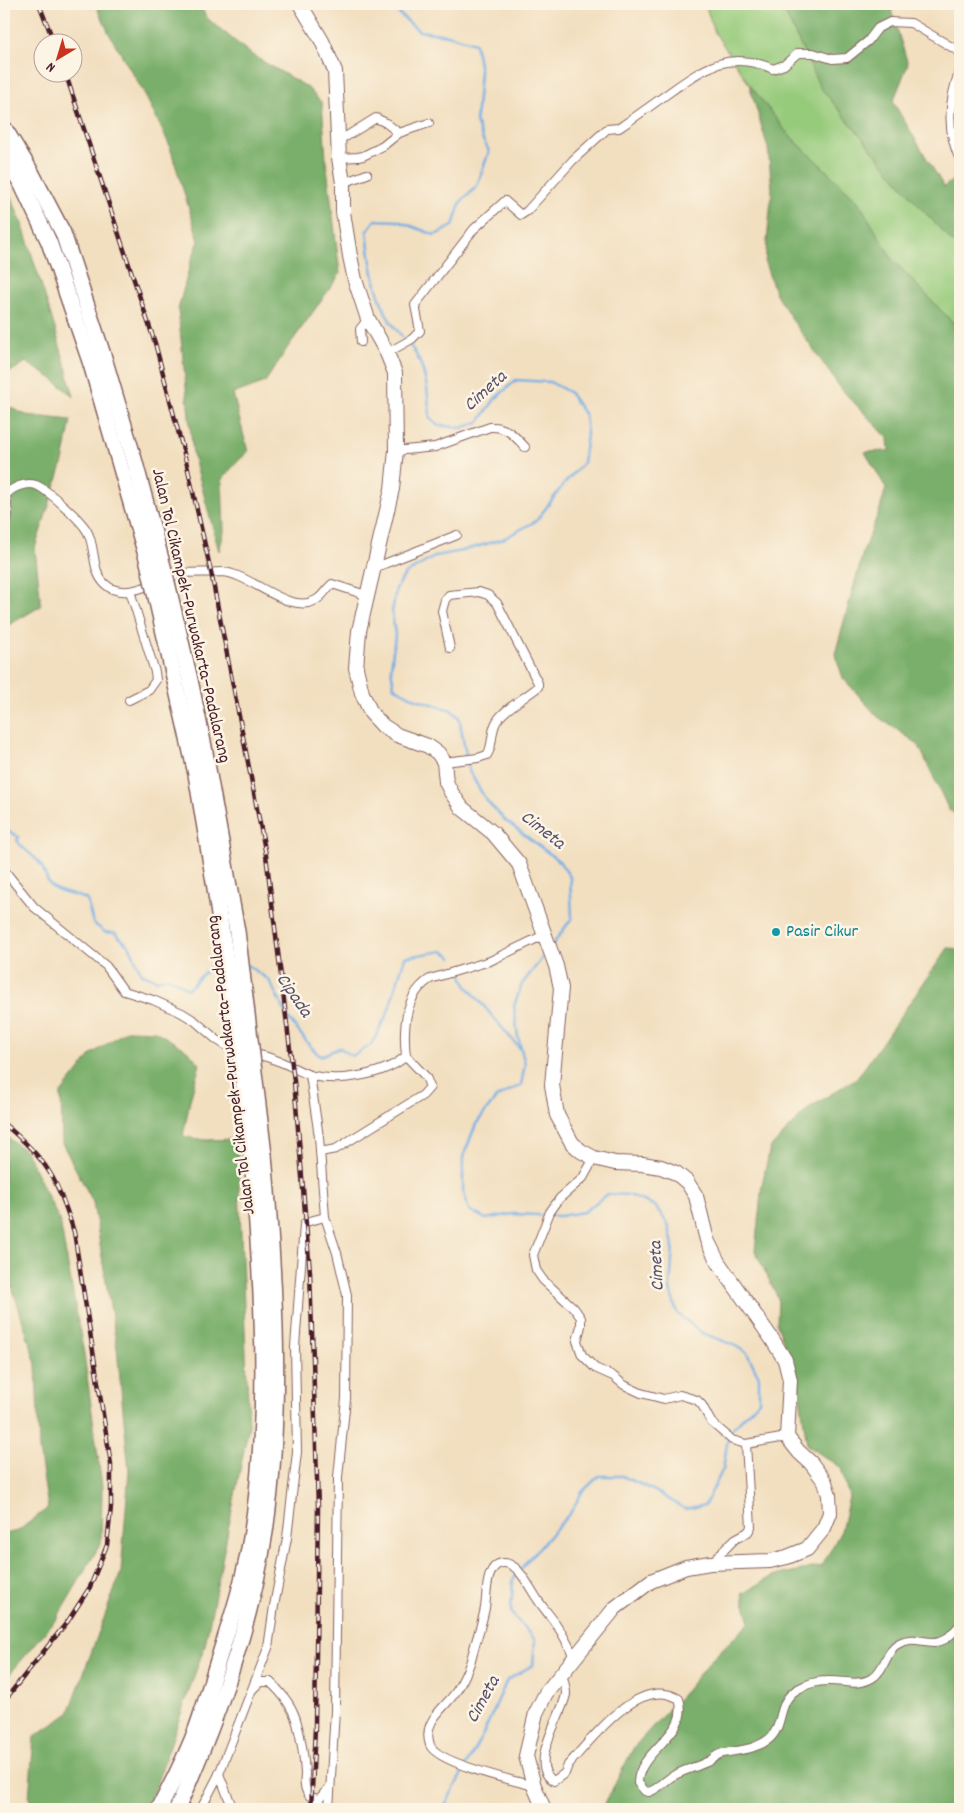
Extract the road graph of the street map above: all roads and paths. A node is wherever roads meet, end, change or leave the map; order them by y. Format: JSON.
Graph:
{"nodes":[{"id":1,"x":300,"y":4,"type":"edge"},
{"id":2,"x":960,"y":52,"type":"edge"},
{"id":3,"x":960,"y":70,"type":"edge"},
{"id":4,"x":429,"y":123,"type":"dead end"},
{"id":5,"x":4,"y":128,"type":"edge"},
{"id":6,"x":399,"y":133,"type":"junction"},
{"id":7,"x":338,"y":139,"type":"junction"},
{"id":8,"x":4,"y":155,"type":"edge"},
{"id":9,"x":339,"y":158,"type":"junction"},
{"id":10,"x":960,"y":160,"type":"edge"},
{"id":11,"x":367,"y":174,"type":"dead end"},
{"id":12,"x":343,"y":183,"type":"junction"},
{"id":13,"x":368,"y":319,"type":"junction"},
{"id":14,"x":361,"y":342,"type":"dead end"},
{"id":15,"x":387,"y":353,"type":"junction"},
{"id":16,"x":97,"y":361,"type":"junction"},
{"id":17,"x":524,"y":447,"type":"dead end"},
{"id":18,"x":395,"y":452,"type":"junction"},
{"id":19,"x":4,"y":526,"type":"edge"},
{"id":20,"x":457,"y":535,"type":"dead end"},
{"id":21,"x":374,"y":568,"type":"junction"},
{"id":22,"x":130,"y":591,"type":"junction"},
{"id":23,"x":366,"y":595,"type":"junction"},
{"id":24,"x":450,"y":648,"type":"dead end"},
{"id":25,"x":129,"y":700,"type":"dead end"},
{"id":26,"x":450,"y":762,"type":"junction"},
{"id":27,"x":4,"y":870,"type":"edge"},
{"id":28,"x":545,"y":939,"type":"junction"},
{"id":29,"x":406,"y":1056,"type":"junction"},
{"id":30,"x":310,"y":1075,"type":"junction"},
{"id":31,"x":320,"y":1152,"type":"junction"},
{"id":32,"x":258,"y":1156,"type":"junction"},
{"id":33,"x":594,"y":1158,"type":"junction"},
{"id":34,"x":325,"y":1217,"type":"junction"},
{"id":35,"x":787,"y":1436,"type":"junction"},
{"id":36,"x":746,"y":1444,"type":"junction"},
{"id":37,"x":710,"y":1563,"type":"junction"},
{"id":38,"x":960,"y":1625,"type":"edge"},
{"id":39,"x":574,"y":1657,"type":"junction"},
{"id":40,"x":562,"y":1675,"type":"junction"},
{"id":41,"x":252,"y":1690,"type":"junction"},
{"id":42,"x":219,"y":1774,"type":"junction"},
{"id":43,"x":534,"y":1786,"type":"junction"},
{"id":44,"x":330,"y":1787,"type":"junction"},
{"id":45,"x":159,"y":1809,"type":"edge"},
{"id":46,"x":177,"y":1809,"type":"edge"},
{"id":47,"x":201,"y":1809,"type":"edge"},
{"id":48,"x":233,"y":1809,"type":"edge"},
{"id":49,"x":329,"y":1809,"type":"edge"},
{"id":50,"x":544,"y":1809,"type":"edge"}],
"edges":[{"from":1,"to":7,"type":"highway"},
{"from":2,"to":15,"type":"street"},
{"from":3,"to":10,"type":"street"},
{"from":4,"to":6,"type":"street"},
{"from":5,"to":16,"type":"highway","name":"Jalan Tol Cikampek–Purwakarta–Padalarang"},
{"from":6,"to":7,"type":"street"},
{"from":6,"to":9,"type":"street"},
{"from":7,"to":9,"type":"highway"},
{"from":8,"to":16,"type":"highway","name":"Jalan Tol Cikampek–Purwakarta–Padalarang"},
{"from":9,"to":12,"type":"highway"},
{"from":11,"to":12,"type":"street"},
{"from":12,"to":13,"type":"highway"},
{"from":13,"to":14,"type":"street"},
{"from":13,"to":15,"type":"highway"},
{"from":15,"to":18,"type":"highway"},
{"from":16,"to":32,"type":"highway","name":"Jalan Tol Cikampek–Purwakarta–Padalarang","bridge":true},
{"from":17,"to":18,"type":"street"},
{"from":18,"to":21,"type":"highway"},
{"from":19,"to":22,"type":"street"},
{"from":20,"to":21,"type":"street"},
{"from":21,"to":23,"type":"highway"},
{"from":22,"to":23,"type":"street"},
{"from":22,"to":25,"type":"street"},
{"from":23,"to":26,"type":"highway"},
{"from":24,"to":26,"type":"street"},
{"from":26,"to":28,"type":"highway"},
{"from":27,"to":30,"type":"street"},
{"from":28,"to":29,"type":"street"},
{"from":28,"to":33,"type":"highway"},
{"from":29,"to":30,"type":"street"},
{"from":29,"to":31,"type":"street"},
{"from":30,"to":31,"type":"street"},
{"from":31,"to":34,"type":"street"},
{"from":32,"to":45,"type":"highway","name":"Jalan Tol Cikampek–Purwakarta–Padalarang"},
{"from":32,"to":46,"type":"highway","name":"Jalan Tol Cikampek–Purwakarta–Padalarang"},
{"from":33,"to":35,"type":"highway"},
{"from":33,"to":36,"type":"street"},
{"from":34,"to":41,"type":"street"},
{"from":34,"to":44,"type":"street"},
{"from":35,"to":36,"type":"street"},
{"from":35,"to":37,"type":"highway"},
{"from":36,"to":37,"type":"street"},
{"from":37,"to":39,"type":"highway"},
{"from":38,"to":40,"type":"street"},
{"from":39,"to":40,"type":"highway"},
{"from":39,"to":43,"type":"street"},
{"from":40,"to":43,"type":"highway"},
{"from":41,"to":42,"type":"street"},
{"from":41,"to":44,"type":"street"},
{"from":42,"to":47,"type":"street"},
{"from":42,"to":48,"type":"street"},
{"from":43,"to":50,"type":"highway"},
{"from":44,"to":49,"type":"street"}]}
